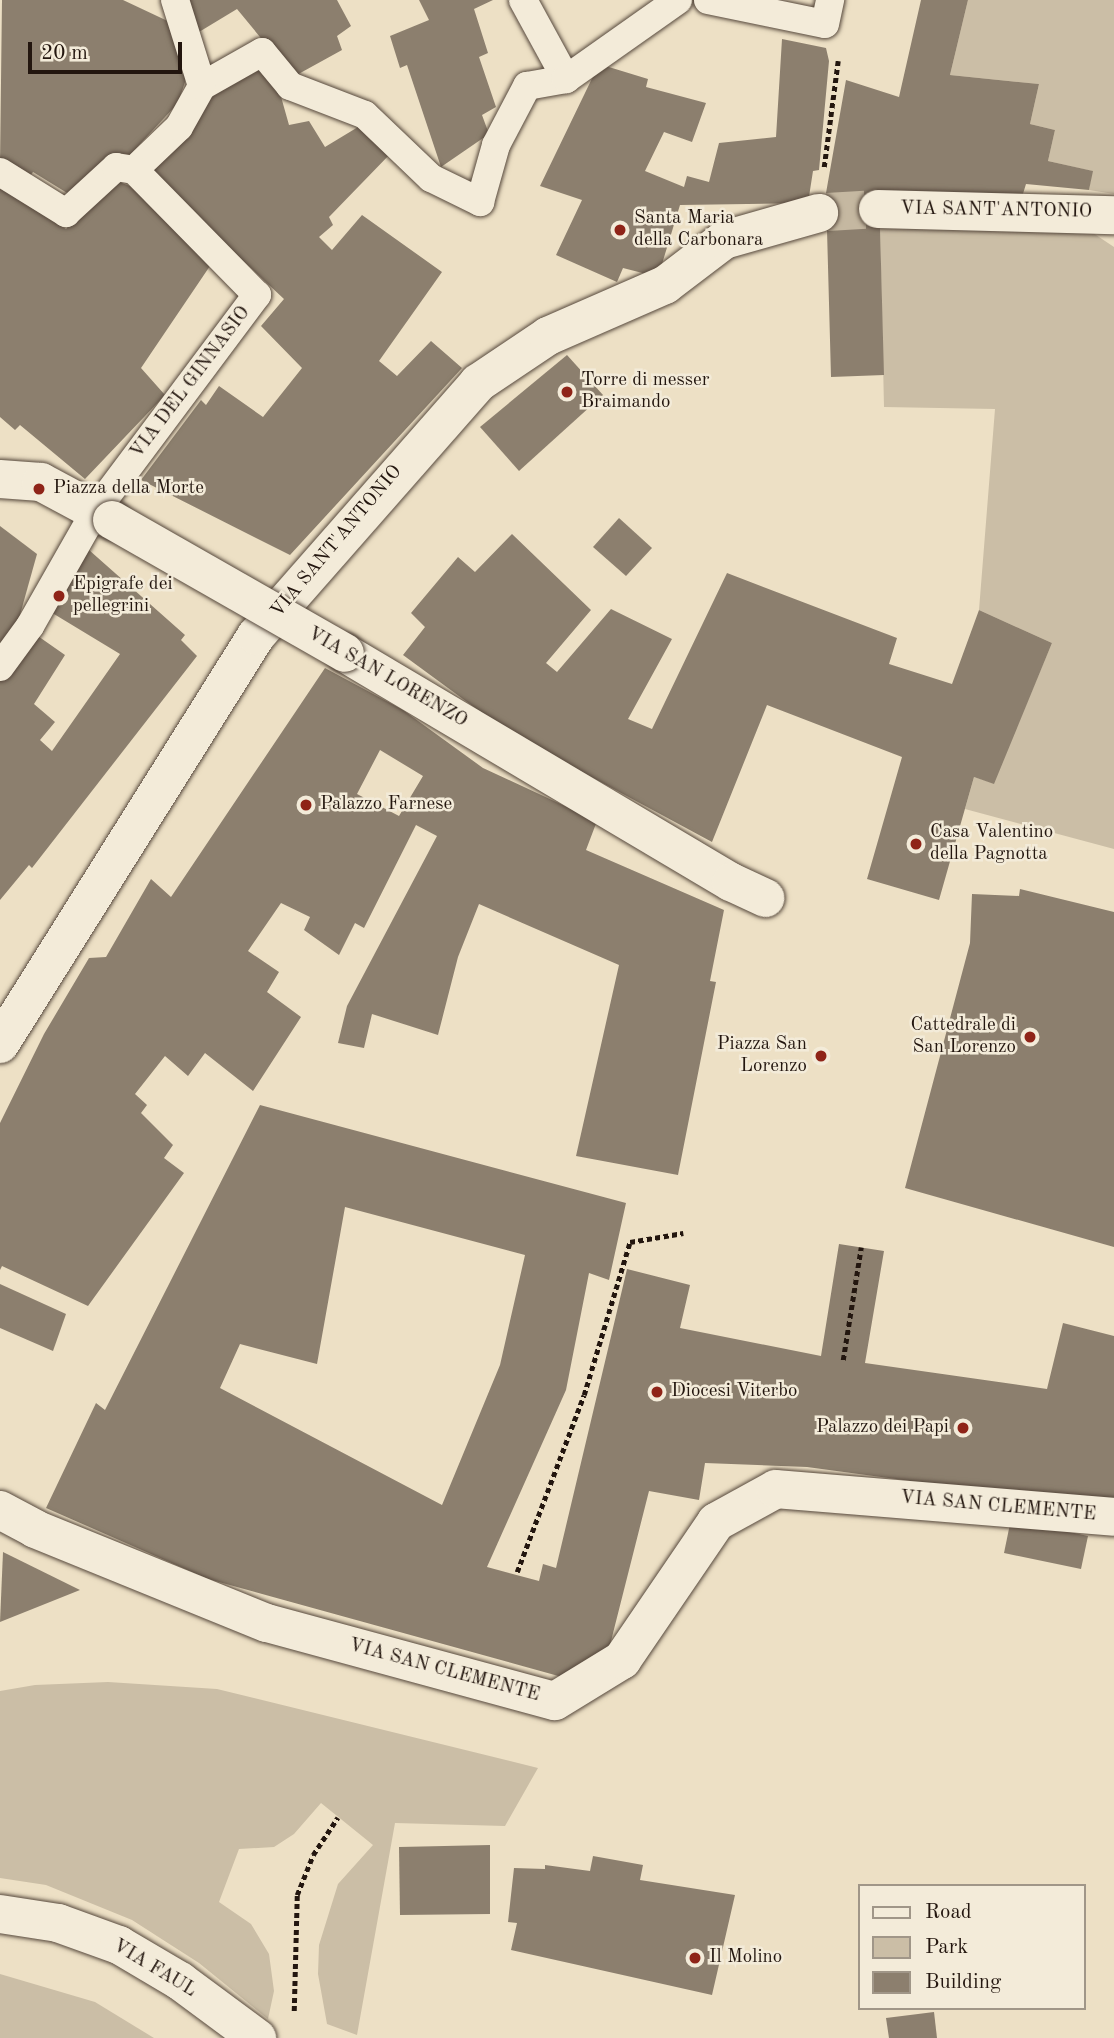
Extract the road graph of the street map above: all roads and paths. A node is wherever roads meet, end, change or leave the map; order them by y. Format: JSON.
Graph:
{"nodes":[{"id":1,"x":175,"y":0,"type":"edge"},
{"id":2,"x":523,"y":0,"type":"edge"},
{"id":3,"x":678,"y":0,"type":"edge"},
{"id":4,"x":709,"y":0,"type":"edge"},
{"id":5,"x":827,"y":12,"type":"edge"},
{"id":6,"x":566,"y":79,"type":"junction"},
{"id":7,"x":202,"y":86,"type":"junction"},
{"id":8,"x":134,"y":170,"type":"junction"},
{"id":9,"x":0,"y":172,"type":"edge"},
{"id":10,"x":878,"y":209,"type":"tunnel mouth"},
{"id":11,"x":823,"y":212,"type":"joint"},
{"id":12,"x":1114,"y":215,"type":"edge"},
{"id":13,"x":0,"y":461,"type":"edge"},
{"id":14,"x":0,"y":479,"type":"edge"},
{"id":15,"x":41,"y":482,"type":"junction"},
{"id":16,"x":104,"y":515,"type":"junction"},
{"id":17,"x":0,"y":667,"type":"edge"},
{"id":18,"x":766,"y":898,"type":"dead end"},
{"id":19,"x":0,"y":1044,"type":"edge"},
{"id":20,"x":683,"y":1233,"type":"dead end"},
{"id":21,"x":861,"y":1247,"type":"dead end"},
{"id":22,"x":843,"y":1360,"type":"dead end"},
{"id":23,"x":0,"y":1510,"type":"edge"},
{"id":24,"x":1114,"y":1517,"type":"edge"},
{"id":25,"x":517,"y":1572,"type":"dead end"},
{"id":26,"x":338,"y":1817,"type":"dead end"},
{"id":27,"x":0,"y":1914,"type":"edge"},
{"id":28,"x":292,"y":2022,"type":"dead end"},
{"id":29,"x":257,"y":2038,"type":"edge"}],
"edges":[{"from":1,"to":7,"type":"lane"},
{"from":2,"to":6,"type":"lane"},
{"from":3,"to":6,"type":"lane"},
{"from":4,"to":5,"type":"lane"},
{"from":5,"to":11,"type":"path"},
{"from":6,"to":7,"type":"lane"},
{"from":7,"to":8,"type":"lane"},
{"from":8,"to":9,"type":"lane"},
{"from":8,"to":16,"type":"lane","name":"VIA DEL GINNASIO"},
{"from":10,"to":12,"type":"street","name":"VIA SANT'ANTONIO"},
{"from":11,"to":19,"type":"street","name":"VIA SANT'ANTONIO"},
{"from":13,"to":15,"type":"lane"},
{"from":14,"to":15,"type":"street","name":"VIA SAN LORENZO"},
{"from":15,"to":16,"type":"street","name":"VIA SAN LORENZO"},
{"from":16,"to":17,"type":"lane","name":"VIA DEL GINNASIO"},
{"from":16,"to":18,"type":"street","name":"VIA SAN LORENZO","bridge":true},
{"from":20,"to":25,"type":"path"},
{"from":21,"to":22,"type":"path"},
{"from":23,"to":24,"type":"street","name":"VIA SAN CLEMENTE"},
{"from":26,"to":28,"type":"path"},
{"from":27,"to":29,"type":"street","name":"VIA FAUL"}]}
